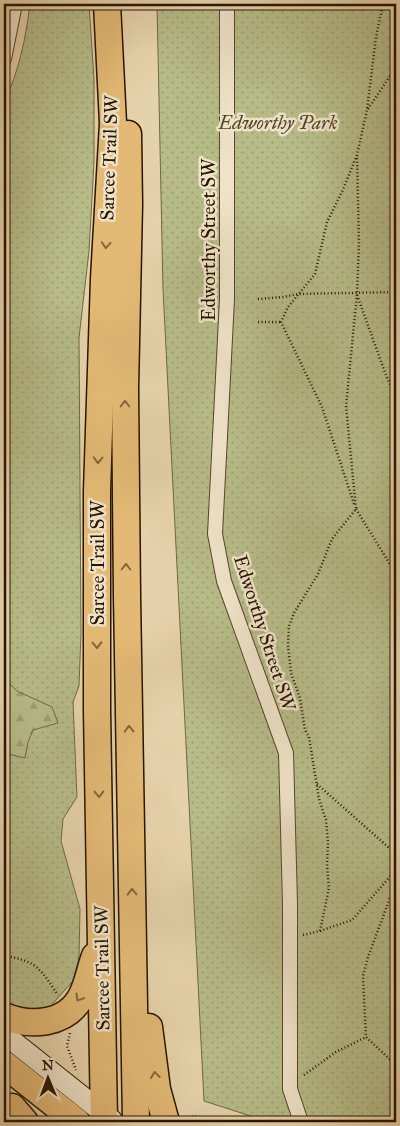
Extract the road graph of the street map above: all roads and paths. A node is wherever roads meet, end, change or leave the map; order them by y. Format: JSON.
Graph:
{"nodes":[{"id":1,"x":15,"y":4,"type":"edge"},
{"id":2,"x":107,"y":4,"type":"edge"},
{"id":3,"x":123,"y":4,"type":"edge"},
{"id":4,"x":227,"y":4,"type":"edge"},
{"id":5,"x":383,"y":4,"type":"edge"},
{"id":6,"x":4,"y":58,"type":"edge"},
{"id":7,"x":396,"y":67,"type":"edge"},
{"id":8,"x":367,"y":110,"type":"junction"},
{"id":9,"x":357,"y":156,"type":"junction"},
{"id":10,"x":396,"y":292,"type":"edge"},
{"id":11,"x":298,"y":294,"type":"junction"},
{"id":12,"x":357,"y":294,"type":"junction"},
{"id":13,"x":258,"y":299,"type":"dead end"},
{"id":14,"x":258,"y":322,"type":"dead end"},
{"id":15,"x":281,"y":322,"type":"junction"},
{"id":16,"x":396,"y":396,"type":"edge"},
{"id":17,"x":356,"y":509,"type":"junction"},
{"id":18,"x":396,"y":574,"type":"edge"},
{"id":19,"x":317,"y":784,"type":"junction"},
{"id":20,"x":396,"y":854,"type":"edge"},
{"id":21,"x":396,"y":870,"type":"edge"},
{"id":22,"x":396,"y":882,"type":"edge"},
{"id":23,"x":320,"y":931,"type":"junction"},
{"id":24,"x":102,"y":936,"type":"junction"},
{"id":25,"x":290,"y":938,"type":"junction"},
{"id":26,"x":133,"y":940,"type":"junction"},
{"id":27,"x":4,"y":955,"type":"edge"},
{"id":28,"x":61,"y":1000,"type":"dead end"},
{"id":29,"x":4,"y":1016,"type":"edge"},
{"id":30,"x":71,"y":1030,"type":"dead end"},
{"id":31,"x":4,"y":1034,"type":"edge"},
{"id":32,"x":366,"y":1037,"type":"junction"},
{"id":33,"x":4,"y":1064,"type":"edge"},
{"id":34,"x":396,"y":1065,"type":"edge"},
{"id":35,"x":80,"y":1074,"type":"dead end"},
{"id":36,"x":290,"y":1089,"type":"junction"},
{"id":37,"x":108,"y":1119,"type":"edge"},
{"id":38,"x":175,"y":1120,"type":"edge"},
{"id":39,"x":77,"y":1122,"type":"edge"},
{"id":40,"x":136,"y":1122,"type":"edge"},
{"id":41,"x":211,"y":1122,"type":"edge"},
{"id":42,"x":301,"y":1122,"type":"edge"}],
"edges":[{"from":1,"to":6,"type":"street"},
{"from":2,"to":24,"type":"highway","name":"Sarcee Trail SW","one_way":true},
{"from":26,"to":3,"type":"highway","name":"Sarcee Trail SW","one_way":true},
{"from":4,"to":25,"type":"street","name":"Edworthy Street SW"},
{"from":5,"to":8,"type":"path"},
{"from":7,"to":8,"type":"path"},
{"from":8,"to":9,"type":"path"},
{"from":9,"to":11,"type":"path"},
{"from":9,"to":12,"type":"path"},
{"from":10,"to":12,"type":"path"},
{"from":11,"to":12,"type":"path"},
{"from":11,"to":13,"type":"path"},
{"from":11,"to":15,"type":"path"},
{"from":12,"to":16,"type":"path"},
{"from":12,"to":17,"type":"path"},
{"from":14,"to":15,"type":"path"},
{"from":15,"to":17,"type":"path"},
{"from":17,"to":18,"type":"path"},
{"from":17,"to":19,"type":"path"},
{"from":19,"to":20,"type":"path"},
{"from":19,"to":23,"type":"path"},
{"from":21,"to":23,"type":"path"},
{"from":22,"to":32,"type":"path"},
{"from":23,"to":25,"type":"path"},
{"from":24,"to":29,"type":"highway","one_way":true},
{"from":24,"to":37,"type":"highway","name":"Sarcee Trail SW"},
{"from":25,"to":36,"type":"street","name":"Edworthy Street SW"},
{"from":38,"to":26,"type":"highway","one_way":true},
{"from":26,"to":40,"type":"highway","name":"Sarcee Trail SW"},
{"from":27,"to":28,"type":"path"},
{"from":30,"to":35,"type":"path"},
{"from":31,"to":37,"type":"main road"},
{"from":32,"to":34,"type":"path"},
{"from":32,"to":36,"type":"path"},
{"from":33,"to":39,"type":"highway"},
{"from":36,"to":42,"type":"street","name":"Edworthy Street SW"},
{"from":38,"to":41,"type":"path"}]}
